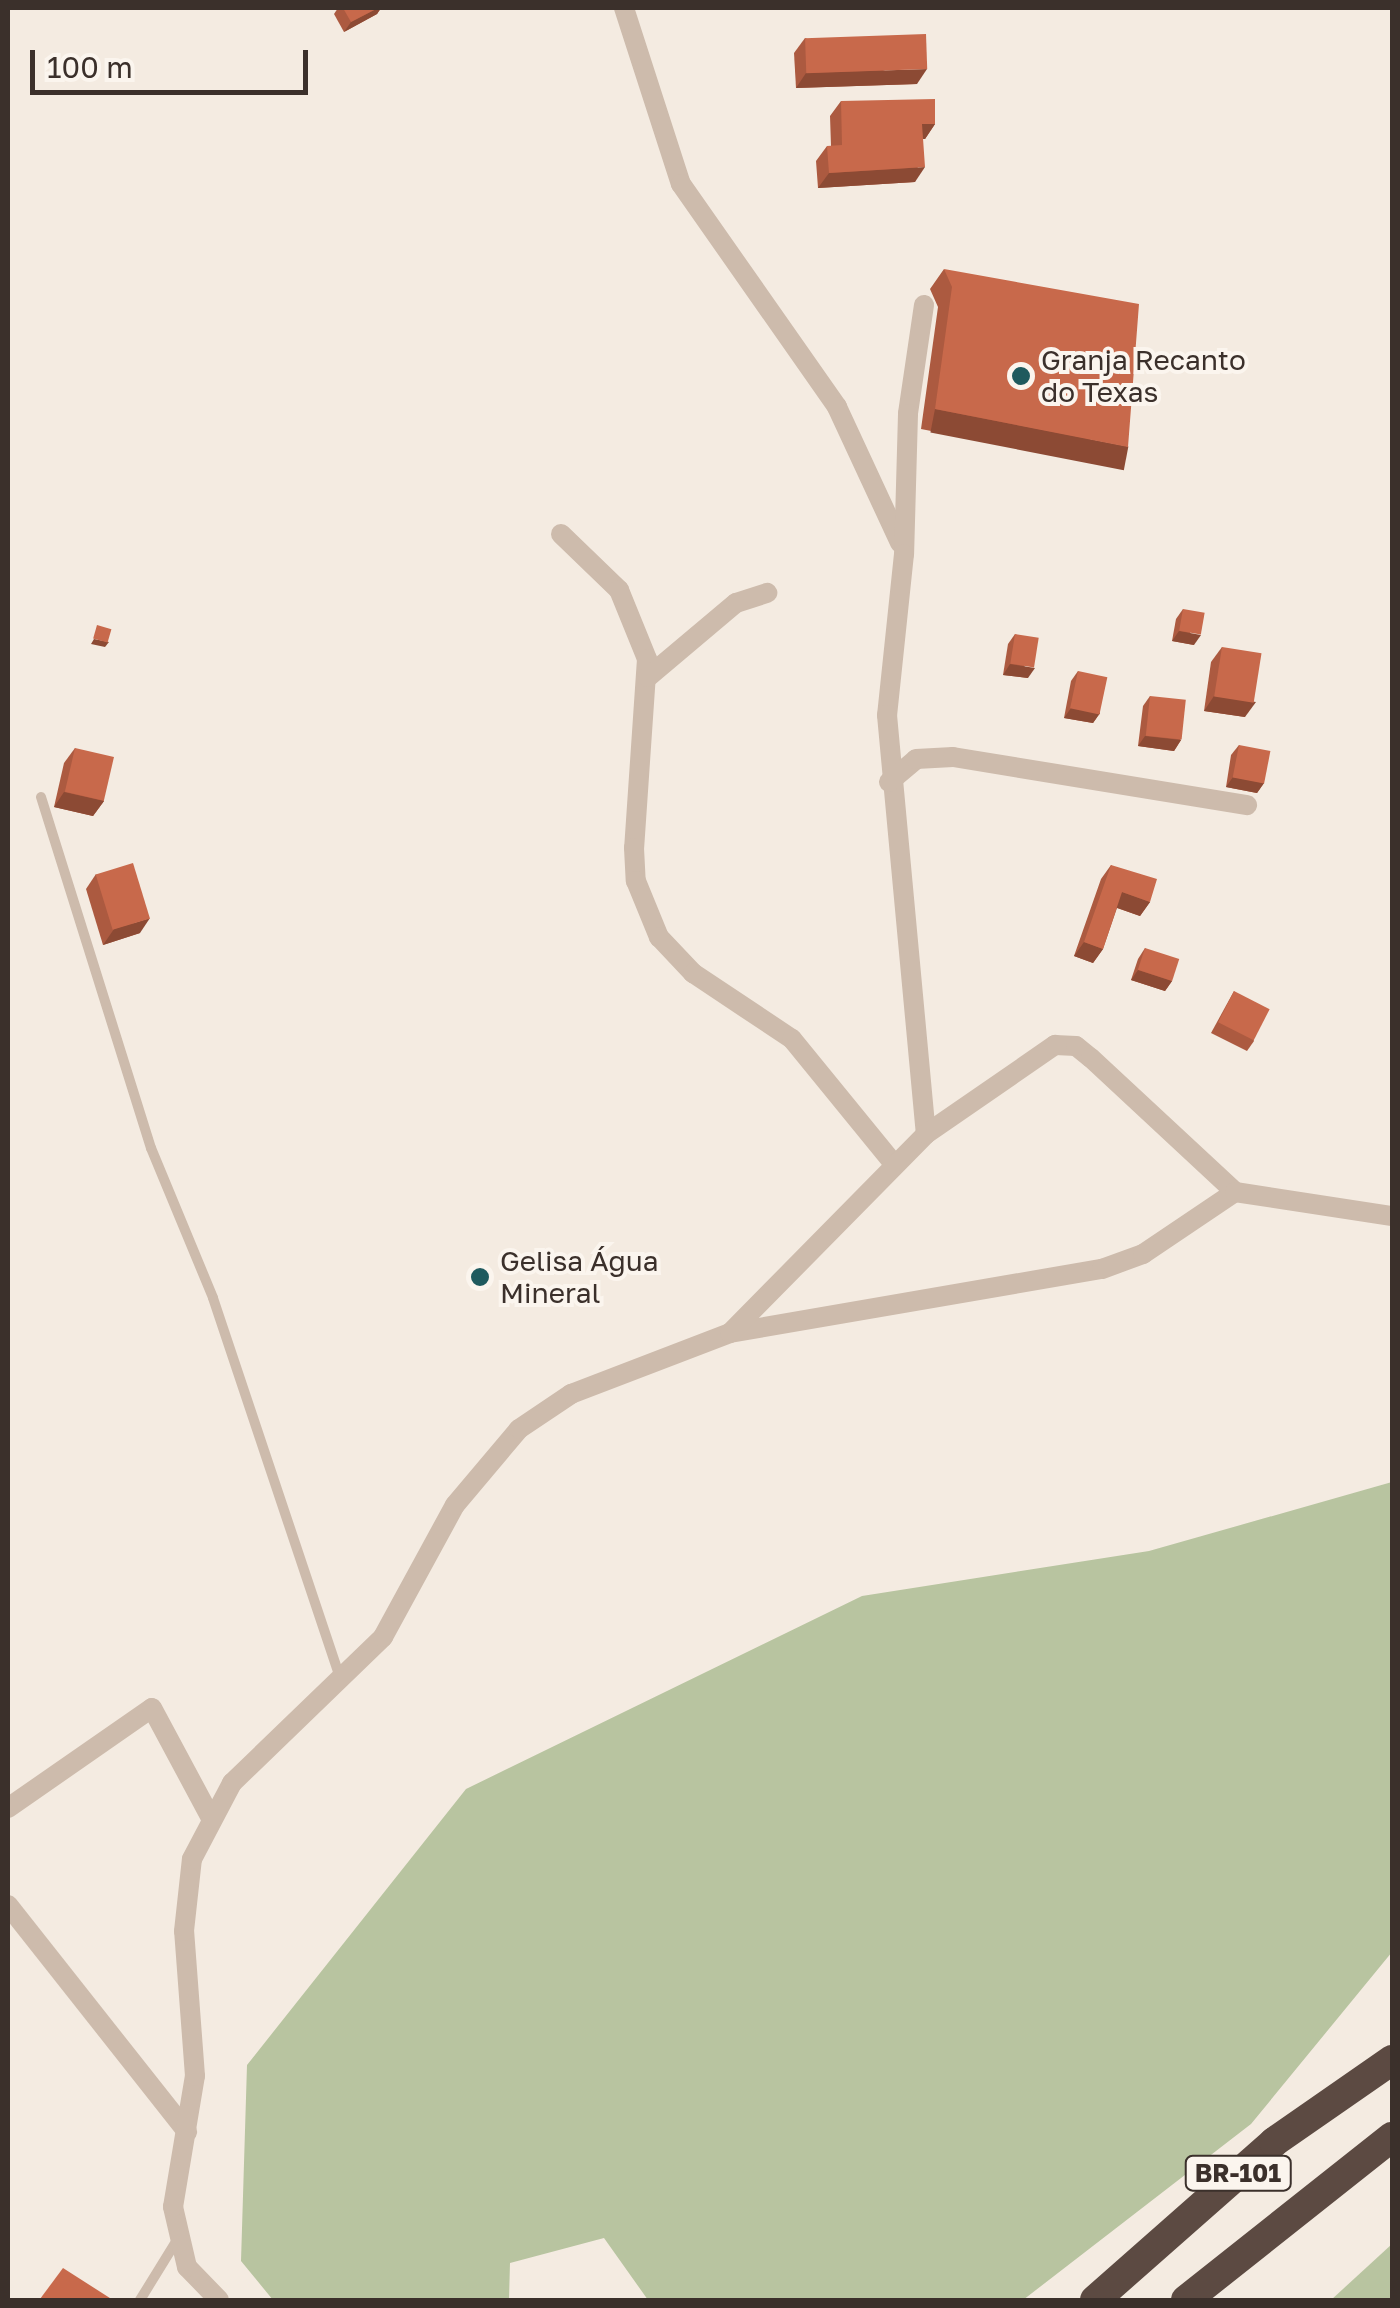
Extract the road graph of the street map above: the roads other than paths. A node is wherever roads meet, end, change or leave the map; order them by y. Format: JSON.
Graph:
{"nodes":[{"id":1,"x":624,"y":8,"type":"edge"},
{"id":2,"x":924,"y":305,"type":"dead end"},
{"id":3,"x":561,"y":534,"type":"dead end"},
{"id":4,"x":904,"y":554,"type":"junction"},
{"id":5,"x":767,"y":593,"type":"dead end"},
{"id":6,"x":648,"y":677,"type":"junction"},
{"id":7,"x":889,"y":782,"type":"junction"},
{"id":8,"x":41,"y":798,"type":"dead end"},
{"id":9,"x":1247,"y":805,"type":"dead end"},
{"id":10,"x":926,"y":1134,"type":"junction"},
{"id":11,"x":894,"y":1164,"type":"junction"},
{"id":12,"x":1235,"y":1192,"type":"junction"},
{"id":13,"x":1392,"y":1216,"type":"edge"},
{"id":14,"x":730,"y":1332,"type":"junction"},
{"id":15,"x":342,"y":1681,"type":"junction"},
{"id":16,"x":8,"y":1808,"type":"edge"},
{"id":17,"x":211,"y":1818,"type":"junction"},
{"id":18,"x":8,"y":1905,"type":"edge"},
{"id":19,"x":1392,"y":2060,"type":"edge"},
{"id":20,"x":186,"y":2132,"type":"junction"},
{"id":21,"x":1392,"y":2138,"type":"edge"},
{"id":22,"x":177,"y":2240,"type":"junction"},
{"id":23,"x":140,"y":2300,"type":"edge"},
{"id":24,"x":219,"y":2300,"type":"edge"},
{"id":25,"x":1095,"y":2300,"type":"edge"},
{"id":26,"x":1186,"y":2300,"type":"edge"}],
"edges":[{"from":1,"to":4,"type":"street"},
{"from":2,"to":4,"type":"street"},
{"from":3,"to":6,"type":"street"},
{"from":4,"to":7,"type":"street"},
{"from":5,"to":6,"type":"street"},
{"from":6,"to":11,"type":"street"},
{"from":7,"to":9,"type":"street"},
{"from":7,"to":10,"type":"street"},
{"from":8,"to":15,"type":"lane"},
{"from":10,"to":11,"type":"street"},
{"from":10,"to":12,"type":"street"},
{"from":11,"to":14,"type":"street"},
{"from":12,"to":13,"type":"street"},
{"from":12,"to":14,"type":"street"},
{"from":14,"to":15,"type":"street"},
{"from":15,"to":17,"type":"street"},
{"from":16,"to":17,"type":"street"},
{"from":17,"to":20,"type":"street"},
{"from":18,"to":20,"type":"street"},
{"from":19,"to":25,"type":"highway","number":"BR-101"},
{"from":20,"to":22,"type":"street"},
{"from":21,"to":26,"type":"highway","number":"BR-101"},
{"from":22,"to":23,"type":"lane"},
{"from":22,"to":24,"type":"street"}]}
